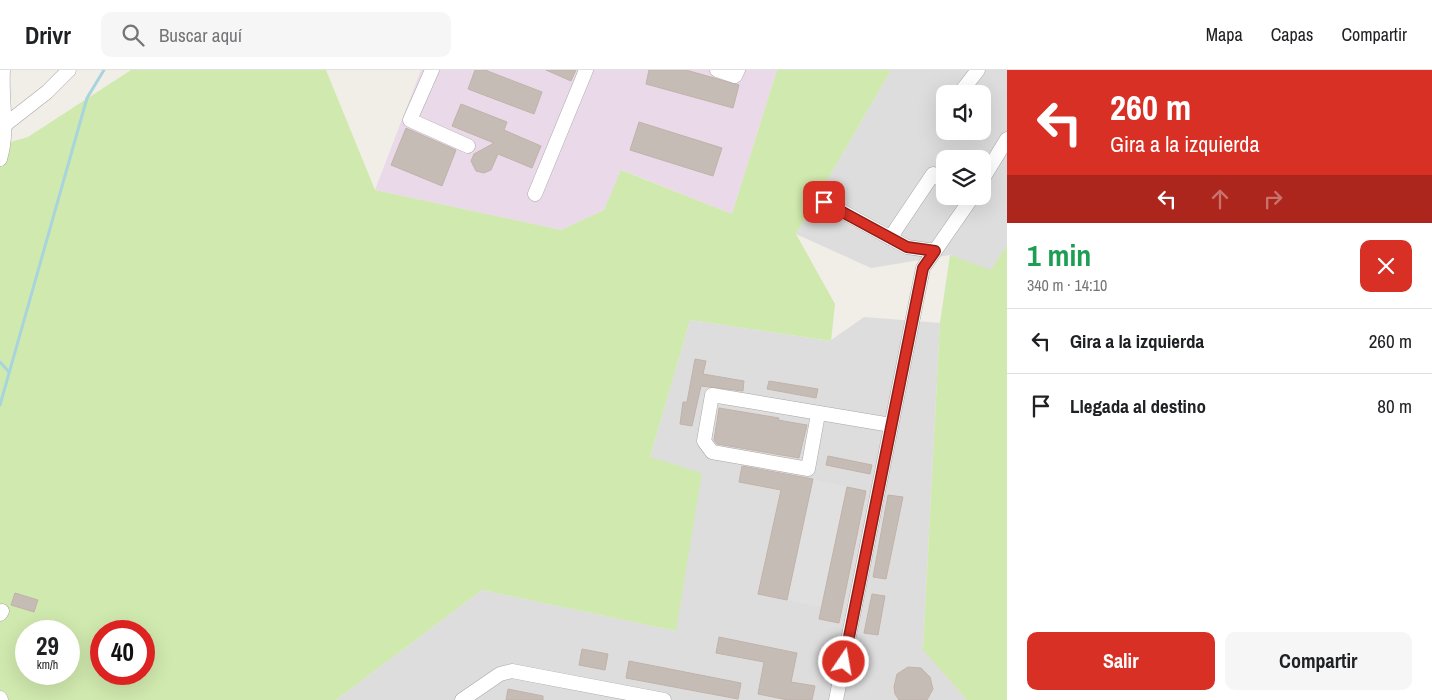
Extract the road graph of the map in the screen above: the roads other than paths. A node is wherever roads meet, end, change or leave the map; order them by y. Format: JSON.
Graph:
{"nodes":[{"id":1,"x":3,"y":70,"type":"edge"},
{"id":2,"x":69,"y":70,"type":"edge"},
{"id":3,"x":432,"y":70,"type":"edge"},
{"id":4,"x":586,"y":70,"type":"edge"},
{"id":5,"x":717,"y":70,"type":"edge"},
{"id":6,"x":738,"y":70,"type":"edge"},
{"id":7,"x":978,"y":70,"type":"edge"},
{"id":8,"x":966,"y":85,"type":"edge"},
{"id":9,"x":6,"y":124,"type":"junction"},
{"id":10,"x":1007,"y":139,"type":"edge"},
{"id":11,"x":468,"y":146,"type":"dead end"},
{"id":12,"x":0,"y":159,"type":"edge"},
{"id":13,"x":991,"y":165,"type":"edge"},
{"id":14,"x":936,"y":176,"type":"edge"},
{"id":15,"x":535,"y":194,"type":"dead end"},
{"id":16,"x":824,"y":202,"type":"dead end"},
{"id":17,"x":965,"y":205,"type":"edge"},
{"id":18,"x":890,"y":238,"type":"junction"},
{"id":19,"x":935,"y":251,"type":"junction"},
{"id":20,"x":818,"y":414,"type":"junction"},
{"id":21,"x":891,"y":425,"type":"junction"},
{"id":22,"x":462,"y":700,"type":"edge"},
{"id":23,"x":664,"y":700,"type":"edge"},
{"id":24,"x":836,"y":700,"type":"edge"}],
"edges":[{"from":1,"to":9,"type":"street"},
{"from":2,"to":9,"type":"street"},
{"from":3,"to":11,"type":"street"},
{"from":4,"to":15,"type":"street"},
{"from":5,"to":6,"type":"street"},
{"from":7,"to":8,"type":"street"},
{"from":9,"to":12,"type":"street"},
{"from":10,"to":13,"type":"street"},
{"from":14,"to":18,"type":"street"},
{"from":16,"to":18,"type":"street"},
{"from":17,"to":19,"type":"street"},
{"from":18,"to":19,"type":"street"},
{"from":19,"to":21,"type":"street"},
{"from":20,"to":20,"type":"street"},
{"from":20,"to":21,"type":"street"},
{"from":21,"to":24,"type":"street"},
{"from":22,"to":23,"type":"street"}]}
